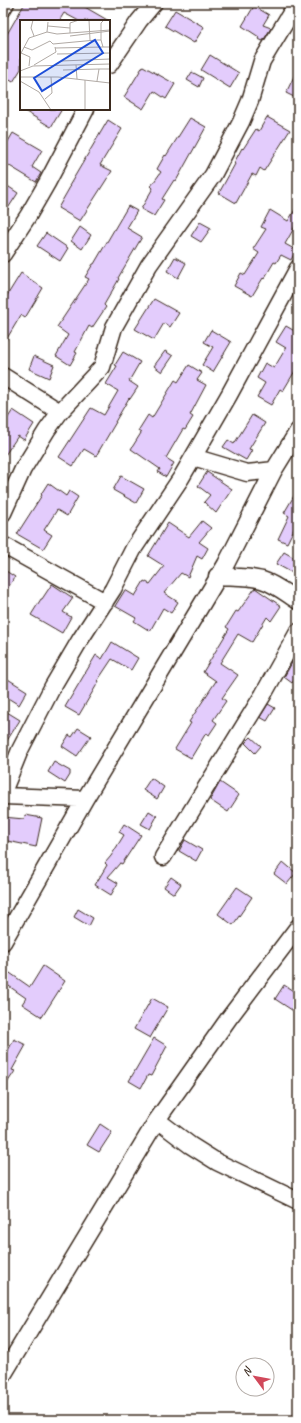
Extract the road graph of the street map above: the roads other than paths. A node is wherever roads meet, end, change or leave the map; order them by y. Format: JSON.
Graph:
{"nodes":[{"id":1,"x":6,"y":3,"type":"edge"},
{"id":2,"x":154,"y":3,"type":"edge"},
{"id":3,"x":297,"y":3,"type":"edge"},
{"id":4,"x":3,"y":8,"type":"edge"},
{"id":5,"x":110,"y":64,"type":"edge"},
{"id":6,"x":85,"y":110,"type":"edge"},
{"id":7,"x":3,"y":254,"type":"edge"},
{"id":8,"x":298,"y":268,"type":"edge"},
{"id":9,"x":3,"y":376,"type":"edge"},
{"id":10,"x":60,"y":412,"type":"junction"},
{"id":11,"x":298,"y":431,"type":"edge"},
{"id":12,"x":193,"y":457,"type":"junction"},
{"id":13,"x":274,"y":470,"type":"junction"},
{"id":14,"x":3,"y":514,"type":"edge"},
{"id":15,"x":3,"y":545,"type":"edge"},
{"id":16,"x":217,"y":576,"type":"junction"},
{"id":17,"x":298,"y":601,"type":"edge"},
{"id":18,"x":105,"y":602,"type":"junction"},
{"id":19,"x":298,"y":632,"type":"edge"},
{"id":20,"x":3,"y":792,"type":"edge"},
{"id":21,"x":3,"y":796,"type":"edge"},
{"id":22,"x":85,"y":799,"type":"junction"},
{"id":23,"x":163,"y":857,"type":"dead end"},
{"id":24,"x":298,"y":927,"type":"edge"},
{"id":25,"x":3,"y":942,"type":"edge"},
{"id":26,"x":157,"y":1120,"type":"junction"},
{"id":27,"x":298,"y":1201,"type":"edge"},
{"id":28,"x":3,"y":1375,"type":"edge"}],
"edges":[{"from":1,"to":4,"type":"street"},
{"from":2,"to":5,"type":"street"},
{"from":3,"to":10,"type":"street"},
{"from":6,"to":7,"type":"street"},
{"from":8,"to":12,"type":"street"},
{"from":9,"to":10,"type":"street"},
{"from":10,"to":14,"type":"street"},
{"from":11,"to":13,"type":"street"},
{"from":12,"to":13,"type":"street"},
{"from":12,"to":18,"type":"street"},
{"from":13,"to":16,"type":"street"},
{"from":15,"to":18,"type":"street"},
{"from":16,"to":17,"type":"street"},
{"from":16,"to":22,"type":"street"},
{"from":18,"to":20,"type":"street"},
{"from":19,"to":23,"type":"street"},
{"from":21,"to":22,"type":"street"},
{"from":22,"to":25,"type":"street"},
{"from":24,"to":26,"type":"street"},
{"from":26,"to":27,"type":"street"},
{"from":26,"to":28,"type":"street"}]}
